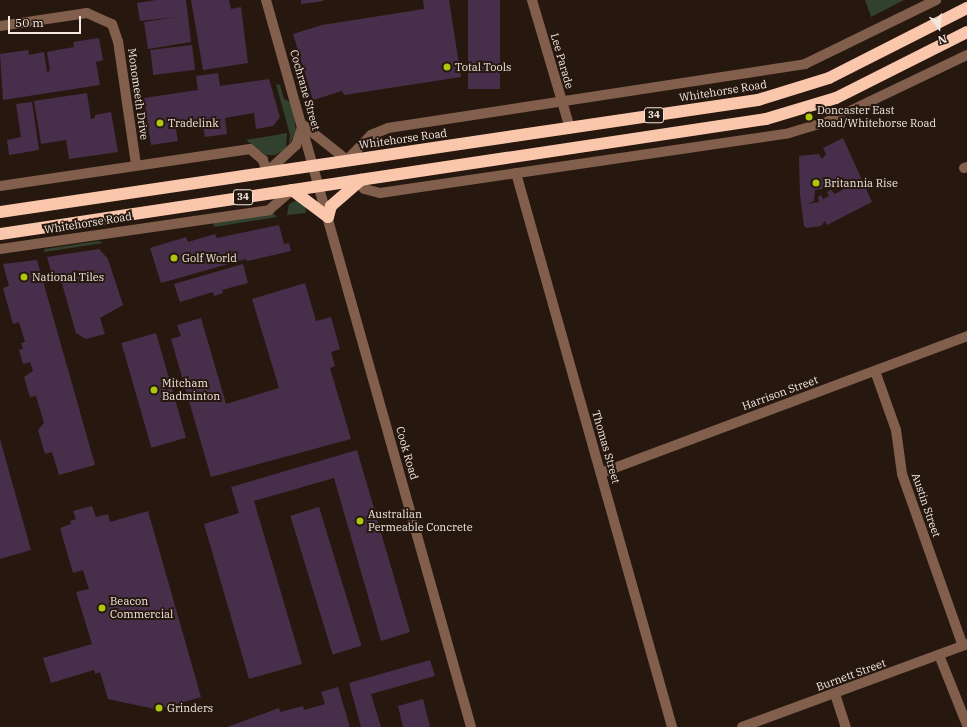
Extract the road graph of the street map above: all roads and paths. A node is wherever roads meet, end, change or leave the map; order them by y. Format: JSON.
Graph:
{"nodes":[{"id":1,"x":266,"y":0,"type":"edge"},
{"id":2,"x":532,"y":0,"type":"edge"},
{"id":3,"x":936,"y":0,"type":"edge"},
{"id":4,"x":967,"y":8,"type":"edge"},
{"id":5,"x":0,"y":26,"type":"edge"},
{"id":6,"x":967,"y":32,"type":"edge"},
{"id":7,"x":967,"y":55,"type":"edge"},
{"id":8,"x":561,"y":101,"type":"junction"},
{"id":9,"x":303,"y":125,"type":"junction"},
{"id":10,"x":570,"y":128,"type":"junction"},
{"id":11,"x":347,"y":160,"type":"junction"},
{"id":12,"x":136,"y":165,"type":"junction"},
{"id":13,"x":313,"y":165,"type":"junction"},
{"id":14,"x":267,"y":172,"type":"junction"},
{"id":15,"x":516,"y":173,"type":"junction"},
{"id":16,"x":361,"y":180,"type":"junction"},
{"id":17,"x":0,"y":186,"type":"edge"},
{"id":18,"x":319,"y":186,"type":"junction"},
{"id":19,"x":292,"y":190,"type":"junction"},
{"id":20,"x":0,"y":212,"type":"edge"},
{"id":21,"x":328,"y":217,"type":"junction"},
{"id":22,"x":0,"y":234,"type":"edge"},
{"id":23,"x":0,"y":249,"type":"edge"},
{"id":24,"x":967,"y":336,"type":"edge"},
{"id":25,"x":875,"y":371,"type":"junction"},
{"id":26,"x":601,"y":473,"type":"junction"},
{"id":27,"x":965,"y":645,"type":"edge"},
{"id":28,"x":939,"y":655,"type":"junction"},
{"id":29,"x":834,"y":694,"type":"junction"},
{"id":30,"x":967,"y":726,"type":"edge"},
{"id":31,"x":471,"y":727,"type":"edge"},
{"id":32,"x":672,"y":727,"type":"edge"},
{"id":33,"x":742,"y":727,"type":"edge"},
{"id":34,"x":846,"y":727,"type":"edge"}],
"edges":[{"from":1,"to":9,"type":"street","name":"Cochrane Street"},
{"from":2,"to":8,"type":"street","name":"Lee Parade"},
{"from":3,"to":8,"type":"street","name":"Whitehorse Road"},
{"from":4,"to":10,"type":"highway","name":"Whitehorse Road","number":"34"},
{"from":5,"to":12,"type":"street","name":"Monomeeth Drive"},
{"from":6,"to":16,"type":"highway","name":"Whitehorse Road","number":"34"},
{"from":7,"to":15,"type":"street"},
{"from":8,"to":10,"type":"street","name":"Lee Parade"},
{"from":8,"to":11,"type":"street","name":"Whitehorse Road"},
{"from":9,"to":11,"type":"street"},
{"from":9,"to":13,"type":"street","name":"Cochrane Street"},
{"from":9,"to":14,"type":"street"},
{"from":10,"to":11,"type":"highway","name":"Whitehorse Road","number":"34"},
{"from":11,"to":13,"type":"highway","name":"Whitehorse Road","number":"34"},
{"from":12,"to":14,"type":"street"},
{"from":12,"to":17,"type":"street"},
{"from":13,"to":14,"type":"highway","name":"Whitehorse Road","number":"34"},
{"from":13,"to":18,"type":"street","name":"Cochrane Street"},
{"from":14,"to":20,"type":"highway","name":"Whitehorse Road","number":"34"},
{"from":15,"to":16,"type":"street"},
{"from":15,"to":26,"type":"street","name":"Thomas Street"},
{"from":16,"to":18,"type":"highway","name":"Whitehorse Road","number":"34"},
{"from":16,"to":21,"type":"highway"},
{"from":18,"to":19,"type":"highway","name":"Whitehorse Road","number":"34"},
{"from":18,"to":21,"type":"street","name":"Cook Road"},
{"from":19,"to":21,"type":"highway"},
{"from":19,"to":22,"type":"highway","name":"Whitehorse Road","number":"34"},
{"from":19,"to":23,"type":"street","name":"Whitehorse Road"},
{"from":21,"to":31,"type":"street","name":"Cook Road"},
{"from":24,"to":25,"type":"street","name":"Harrison Street"},
{"from":25,"to":26,"type":"street","name":"Harrison Street"},
{"from":25,"to":27,"type":"street","name":"Austin Street"},
{"from":26,"to":32,"type":"street","name":"Thomas Street"},
{"from":27,"to":28,"type":"street","name":"Burnett Street"},
{"from":28,"to":29,"type":"street","name":"Burnett Street"},
{"from":28,"to":30,"type":"street"},
{"from":29,"to":33,"type":"street","name":"Burnett Street"},
{"from":29,"to":34,"type":"street"}]}
